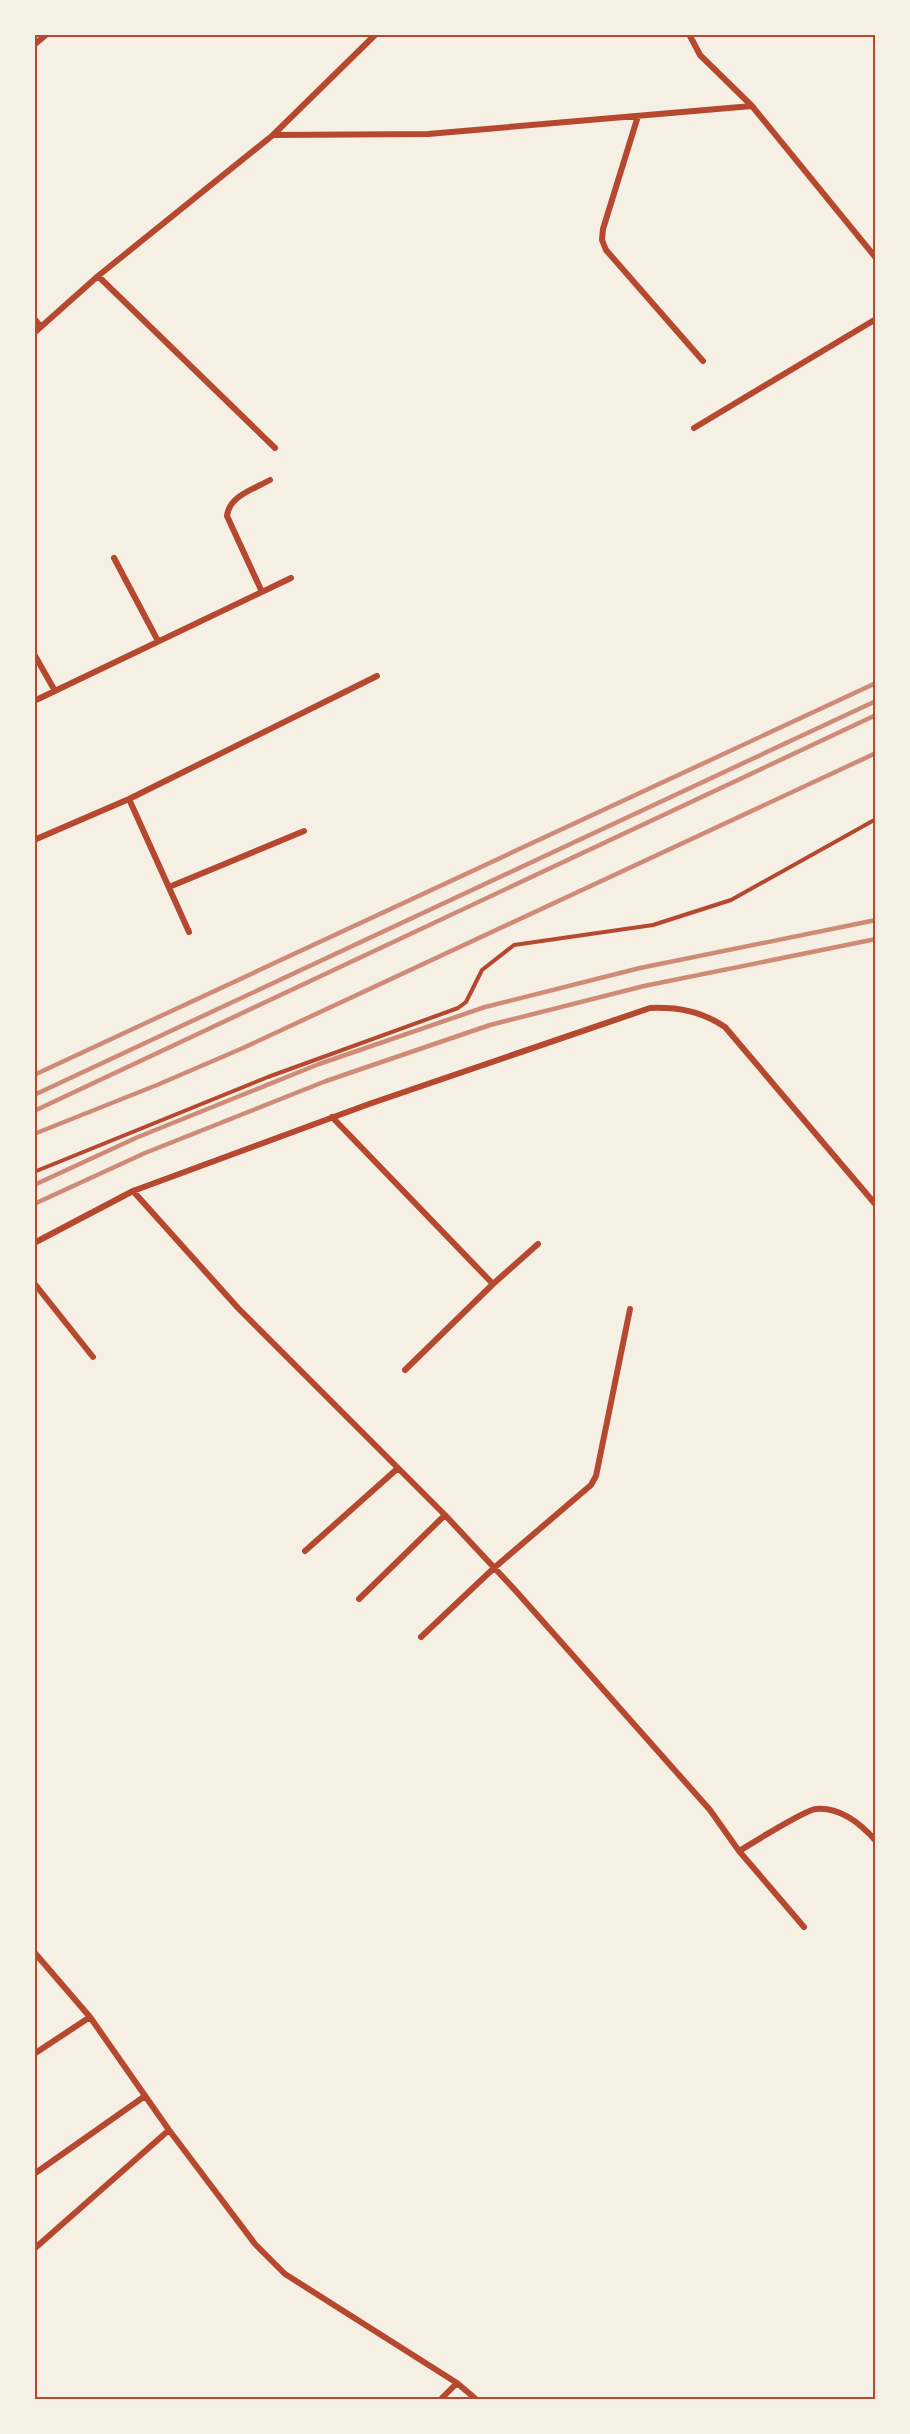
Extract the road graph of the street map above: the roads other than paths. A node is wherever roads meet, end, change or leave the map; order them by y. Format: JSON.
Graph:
{"nodes":[{"id":1,"x":47,"y":34,"type":"edge"},
{"id":2,"x":376,"y":34,"type":"edge"},
{"id":3,"x":689,"y":34,"type":"edge"},
{"id":4,"x":34,"y":45,"type":"edge"},
{"id":5,"x":752,"y":106,"type":"junction"},
{"id":6,"x":638,"y":116,"type":"junction"},
{"id":7,"x":273,"y":135,"type":"junction"},
{"id":8,"x":876,"y":258,"type":"edge"},
{"id":9,"x":98,"y":276,"type":"junction"},
{"id":10,"x":34,"y":318,"type":"edge"},
{"id":11,"x":876,"y":319,"type":"edge"},
{"id":12,"x":41,"y":327,"type":"junction"},
{"id":13,"x":34,"y":333,"type":"edge"},
{"id":14,"x":704,"y":361,"type":"dead end"},
{"id":15,"x":694,"y":428,"type":"dead end"},
{"id":16,"x":275,"y":448,"type":"dead end"},
{"id":17,"x":270,"y":480,"type":"dead end"},
{"id":18,"x":114,"y":558,"type":"dead end"},
{"id":19,"x":291,"y":578,"type":"dead end"},
{"id":20,"x":262,"y":592,"type":"junction"},
{"id":21,"x":158,"y":641,"type":"junction"},
{"id":22,"x":34,"y":654,"type":"edge"},
{"id":23,"x":377,"y":676,"type":"dead end"},
{"id":24,"x":55,"y":691,"type":"junction"},
{"id":25,"x":34,"y":701,"type":"edge"},
{"id":26,"x":129,"y":799,"type":"junction"},
{"id":27,"x":876,"y":819,"type":"edge"},
{"id":28,"x":304,"y":831,"type":"dead end"},
{"id":29,"x":34,"y":840,"type":"edge"},
{"id":30,"x":169,"y":887,"type":"junction"},
{"id":31,"x":189,"y":932,"type":"dead end"},
{"id":32,"x":333,"y":1117,"type":"junction"},
{"id":33,"x":34,"y":1172,"type":"edge"},
{"id":34,"x":133,"y":1191,"type":"junction"},
{"id":35,"x":876,"y":1205,"type":"edge"},
{"id":36,"x":34,"y":1243,"type":"edge"},
{"id":37,"x":538,"y":1244,"type":"dead end"},
{"id":38,"x":34,"y":1283,"type":"edge"},
{"id":39,"x":493,"y":1284,"type":"junction"},
{"id":40,"x":630,"y":1309,"type":"dead end"},
{"id":41,"x":93,"y":1357,"type":"dead end"},
{"id":42,"x":405,"y":1370,"type":"dead end"},
{"id":43,"x":397,"y":1469,"type":"junction"},
{"id":44,"x":445,"y":1515,"type":"junction"},
{"id":45,"x":304,"y":1551,"type":"dead end"},
{"id":46,"x":494,"y":1568,"type":"junction"},
{"id":47,"x":359,"y":1599,"type":"dead end"},
{"id":48,"x":421,"y":1637,"type":"dead end"},
{"id":49,"x":876,"y":1841,"type":"edge"},
{"id":50,"x":739,"y":1851,"type":"junction"},
{"id":51,"x":804,"y":1927,"type":"dead end"},
{"id":52,"x":34,"y":1952,"type":"edge"},
{"id":53,"x":90,"y":2017,"type":"junction"},
{"id":54,"x":34,"y":2054,"type":"edge"},
{"id":55,"x":145,"y":2096,"type":"junction"},
{"id":56,"x":170,"y":2130,"type":"junction"},
{"id":57,"x":34,"y":2174,"type":"edge"},
{"id":58,"x":34,"y":2249,"type":"edge"},
{"id":59,"x":457,"y":2384,"type":"junction"},
{"id":60,"x":440,"y":2400,"type":"edge"},
{"id":61,"x":477,"y":2400,"type":"edge"}],
"edges":[{"from":1,"to":4,"type":"street"},
{"from":2,"to":7,"type":"street"},
{"from":3,"to":5,"type":"street"},
{"from":5,"to":6,"type":"street"},
{"from":5,"to":8,"type":"street"},
{"from":6,"to":7,"type":"street"},
{"from":6,"to":14,"type":"street"},
{"from":7,"to":9,"type":"street"},
{"from":9,"to":12,"type":"street"},
{"from":9,"to":16,"type":"street"},
{"from":10,"to":12,"type":"street"},
{"from":11,"to":15,"type":"street"},
{"from":12,"to":13,"type":"street"},
{"from":17,"to":20,"type":"street"},
{"from":18,"to":21,"type":"street"},
{"from":19,"to":20,"type":"street"},
{"from":20,"to":21,"type":"street"},
{"from":21,"to":24,"type":"street"},
{"from":22,"to":24,"type":"street"},
{"from":23,"to":26,"type":"street"},
{"from":24,"to":25,"type":"street"},
{"from":26,"to":29,"type":"street"},
{"from":26,"to":30,"type":"street"},
{"from":27,"to":33,"type":"lane"},
{"from":28,"to":30,"type":"street"},
{"from":30,"to":31,"type":"street"},
{"from":32,"to":34,"type":"street"},
{"from":32,"to":35,"type":"street"},
{"from":32,"to":39,"type":"street"},
{"from":34,"to":36,"type":"street"},
{"from":34,"to":43,"type":"street"},
{"from":37,"to":39,"type":"street"},
{"from":38,"to":41,"type":"street"},
{"from":39,"to":42,"type":"street"},
{"from":40,"to":46,"type":"street"},
{"from":43,"to":44,"type":"street"},
{"from":43,"to":45,"type":"street"},
{"from":44,"to":46,"type":"street"},
{"from":44,"to":47,"type":"street"},
{"from":46,"to":48,"type":"street"},
{"from":46,"to":50,"type":"street"},
{"from":49,"to":50,"type":"street"},
{"from":50,"to":51,"type":"street"},
{"from":52,"to":53,"type":"street"},
{"from":53,"to":54,"type":"street"},
{"from":53,"to":55,"type":"street"},
{"from":55,"to":56,"type":"street"},
{"from":55,"to":57,"type":"street"},
{"from":56,"to":58,"type":"street"},
{"from":56,"to":59,"type":"street"},
{"from":59,"to":60,"type":"street"},
{"from":59,"to":61,"type":"street"}]}
